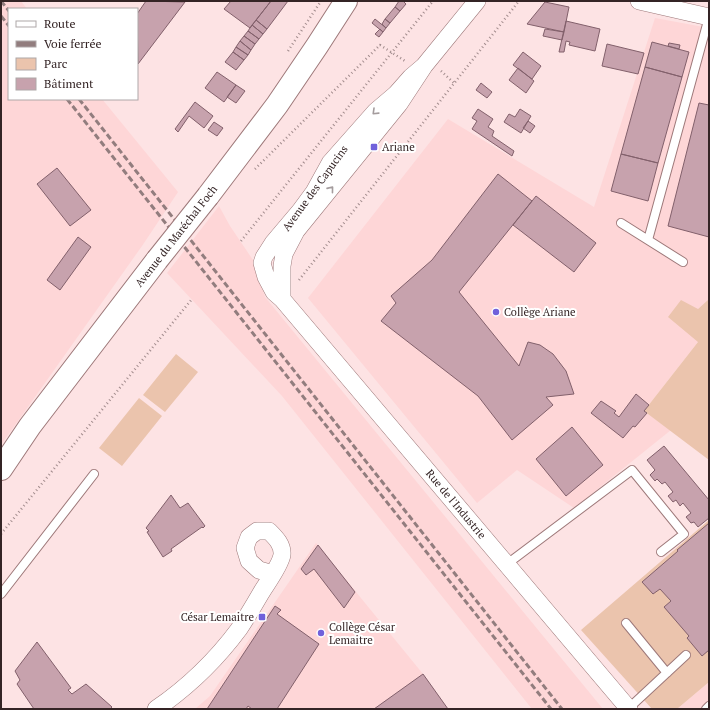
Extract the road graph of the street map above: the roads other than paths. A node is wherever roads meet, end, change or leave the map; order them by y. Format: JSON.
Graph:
{"nodes":[{"id":1,"x":346,"y":1,"type":"edge"},
{"id":2,"x":477,"y":1,"type":"edge"},
{"id":3,"x":639,"y":1,"type":"edge"},
{"id":4,"x":709,"y":17,"type":"edge"},
{"id":5,"x":424,"y":66,"type":"junction"},
{"id":6,"x":621,"y":223,"type":"dead end"},
{"id":7,"x":648,"y":240,"type":"junction"},
{"id":8,"x":683,"y":262,"type":"dead end"},
{"id":9,"x":262,"y":263,"type":"joint"},
{"id":10,"x":282,"y":299,"type":"junction"},
{"id":11,"x":1,"y":469,"type":"edge"},
{"id":12,"x":94,"y":474,"type":"dead end"},
{"id":13,"x":661,"y":552,"type":"dead end"},
{"id":14,"x":507,"y":564,"type":"junction"},
{"id":15,"x":273,"y":574,"type":"dead end"},
{"id":16,"x":1,"y":594,"type":"edge"},
{"id":17,"x":626,"y":623,"type":"dead end"},
{"id":18,"x":686,"y":655,"type":"dead end"},
{"id":19,"x":667,"y":673,"type":"junction"},
{"id":20,"x":709,"y":706,"type":"edge"},
{"id":21,"x":156,"y":709,"type":"edge"},
{"id":22,"x":629,"y":709,"type":"edge"},
{"id":23,"x":706,"y":709,"type":"edge"}],
"edges":[{"from":1,"to":11,"type":"main road","name":"Avenue du Maréchal Foch","bridge":true},
{"from":2,"to":5,"type":"street","name":"Avenue des Capucins"},
{"from":3,"to":4,"type":"street"},
{"from":4,"to":7,"type":"lane"},
{"from":5,"to":9,"type":"street","name":"Avenue des Capucins","one_way":true},
{"from":10,"to":5,"type":"street","name":"Avenue des Capucins","one_way":true},
{"from":6,"to":7,"type":"lane"},
{"from":7,"to":8,"type":"lane"},
{"from":9,"to":10,"type":"street","name":"Rue de l'Industrie"},
{"from":10,"to":14,"type":"street","name":"Rue de l'Industrie"},
{"from":12,"to":16,"type":"lane"},
{"from":13,"to":14,"type":"lane"},
{"from":14,"to":22,"type":"street","name":"Rue de l'Industrie"},
{"from":15,"to":21,"type":"street"},
{"from":17,"to":19,"type":"lane"},
{"from":18,"to":19,"type":"lane"},
{"from":19,"to":22,"type":"lane"},
{"from":20,"to":23,"type":"lane"}]}
